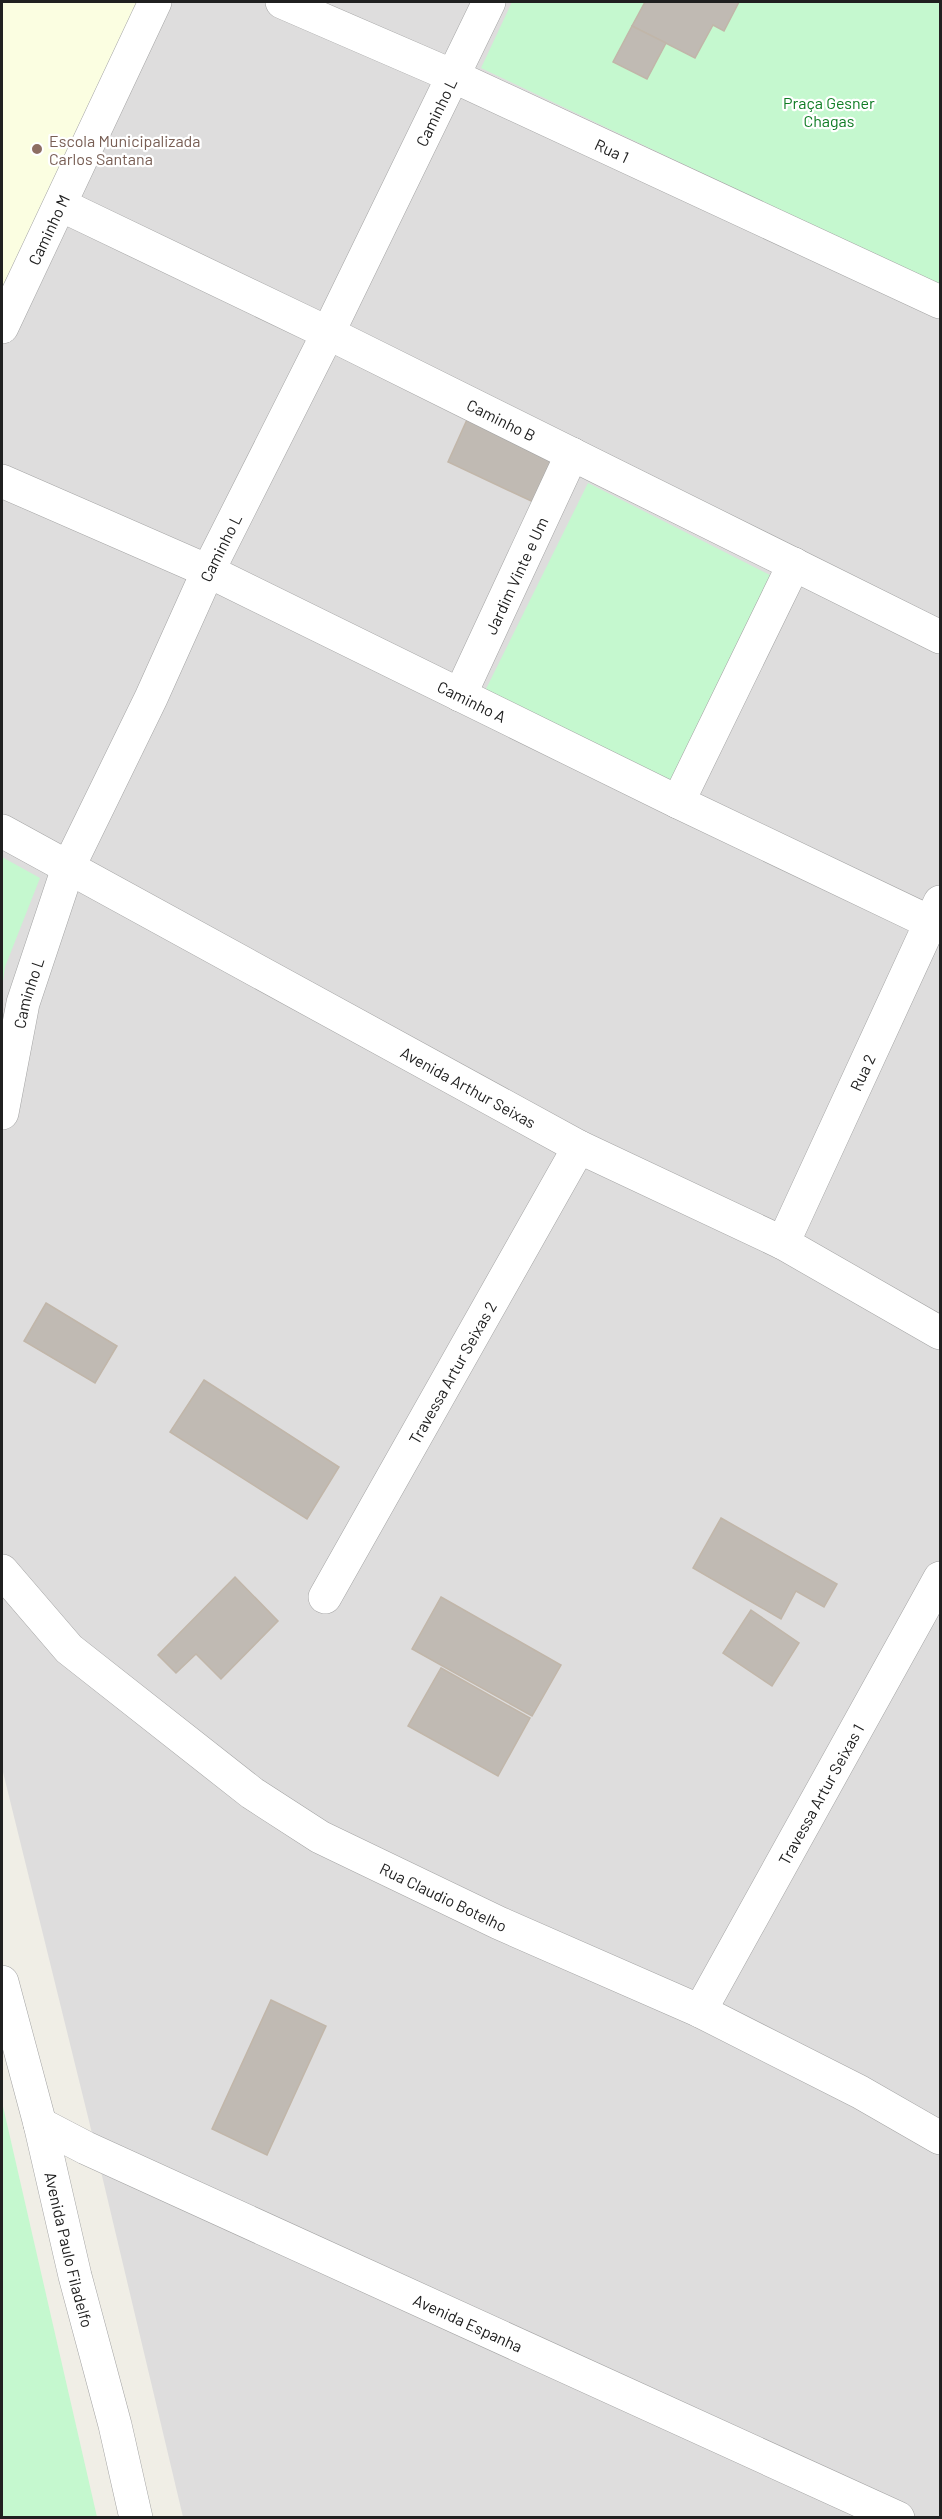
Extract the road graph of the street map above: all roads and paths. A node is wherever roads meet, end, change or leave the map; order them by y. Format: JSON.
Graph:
{"nodes":[{"id":1,"x":155,"y":2,"type":"edge"},
{"id":2,"x":282,"y":2,"type":"edge"},
{"id":3,"x":489,"y":2,"type":"edge"},
{"id":4,"x":453,"y":76,"type":"junction"},
{"id":5,"x":61,"y":205,"type":"junction"},
{"id":6,"x":940,"y":302,"type":"edge"},
{"id":7,"x":2,"y":327,"type":"edge"},
{"id":8,"x":328,"y":333,"type":"junction"},
{"id":9,"x":572,"y":454,"type":"junction"},
{"id":10,"x":2,"y":482,"type":"edge"},
{"id":11,"x":794,"y":564,"type":"junction"},
{"id":12,"x":208,"y":571,"type":"junction"},
{"id":13,"x":940,"y":637,"type":"edge"},
{"id":14,"x":460,"y":695,"type":"junction"},
{"id":15,"x":678,"y":802,"type":"junction"},
{"id":16,"x":2,"y":831,"type":"edge"},
{"id":17,"x":68,"y":868,"type":"junction"},
{"id":18,"x":937,"y":917,"type":"edge"},
{"id":19,"x":2,"y":1113,"type":"edge"},
{"id":20,"x":579,"y":1147,"type":"junction"},
{"id":21,"x":783,"y":1243,"type":"junction"},
{"id":22,"x":940,"y":1333,"type":"edge"},
{"id":23,"x":2,"y":1571,"type":"edge"},
{"id":24,"x":940,"y":1578,"type":"edge"},
{"id":25,"x":325,"y":1597,"type":"dead end"},
{"id":26,"x":2,"y":1982,"type":"edge"},
{"id":27,"x":700,"y":2010,"type":"junction"},
{"id":28,"x":40,"y":2124,"type":"junction"},
{"id":29,"x":940,"y":2138,"type":"edge"},
{"id":30,"x":136,"y":2517,"type":"edge"},
{"id":31,"x":898,"y":2517,"type":"edge"}],
"edges":[{"from":1,"to":5,"type":"street","name":"Caminho M"},
{"from":2,"to":4,"type":"street","name":"Rua 1"},
{"from":3,"to":4,"type":"street","name":"Caminho L"},
{"from":4,"to":6,"type":"street","name":"Rua 1"},
{"from":4,"to":8,"type":"street","name":"Caminho L"},
{"from":5,"to":7,"type":"street","name":"Caminho M"},
{"from":5,"to":8,"type":"street","name":"Caminho B"},
{"from":8,"to":9,"type":"street","name":"Caminho B"},
{"from":8,"to":12,"type":"street","name":"Caminho L"},
{"from":9,"to":11,"type":"street","name":"Caminho B"},
{"from":9,"to":14,"type":"street","name":"Jardim Vinte e Um"},
{"from":10,"to":12,"type":"street","name":"Caminho A"},
{"from":11,"to":13,"type":"street","name":"Caminho B"},
{"from":11,"to":15,"type":"street"},
{"from":12,"to":14,"type":"street","name":"Caminho A"},
{"from":12,"to":17,"type":"street","name":"Caminho L"},
{"from":14,"to":15,"type":"street","name":"Caminho A"},
{"from":15,"to":18,"type":"street","name":"Caminho A"},
{"from":16,"to":17,"type":"street","name":"Avenida Arthur Seixas"},
{"from":17,"to":19,"type":"street","name":"Caminho L"},
{"from":17,"to":20,"type":"street","name":"Avenida Arthur Seixas"},
{"from":18,"to":21,"type":"street","name":"Rua 2"},
{"from":20,"to":21,"type":"street","name":"Avenida Arthur Seixas"},
{"from":20,"to":25,"type":"street","name":"Travessa Artur Seixas 2"},
{"from":21,"to":22,"type":"street","name":"Avenida Arthur Seixas"},
{"from":23,"to":27,"type":"street","name":"Rua Claudio Botelho"},
{"from":24,"to":27,"type":"street","name":"Travessa Artur Seixas 1"},
{"from":26,"to":28,"type":"street","name":"Avenida Paulo Filadelfo"},
{"from":27,"to":29,"type":"street","name":"Rua Claudio Botelho"},
{"from":28,"to":30,"type":"street","name":"Avenida Paulo Filadelfo"},
{"from":28,"to":31,"type":"street","name":"Avenida Espanha"}]}
